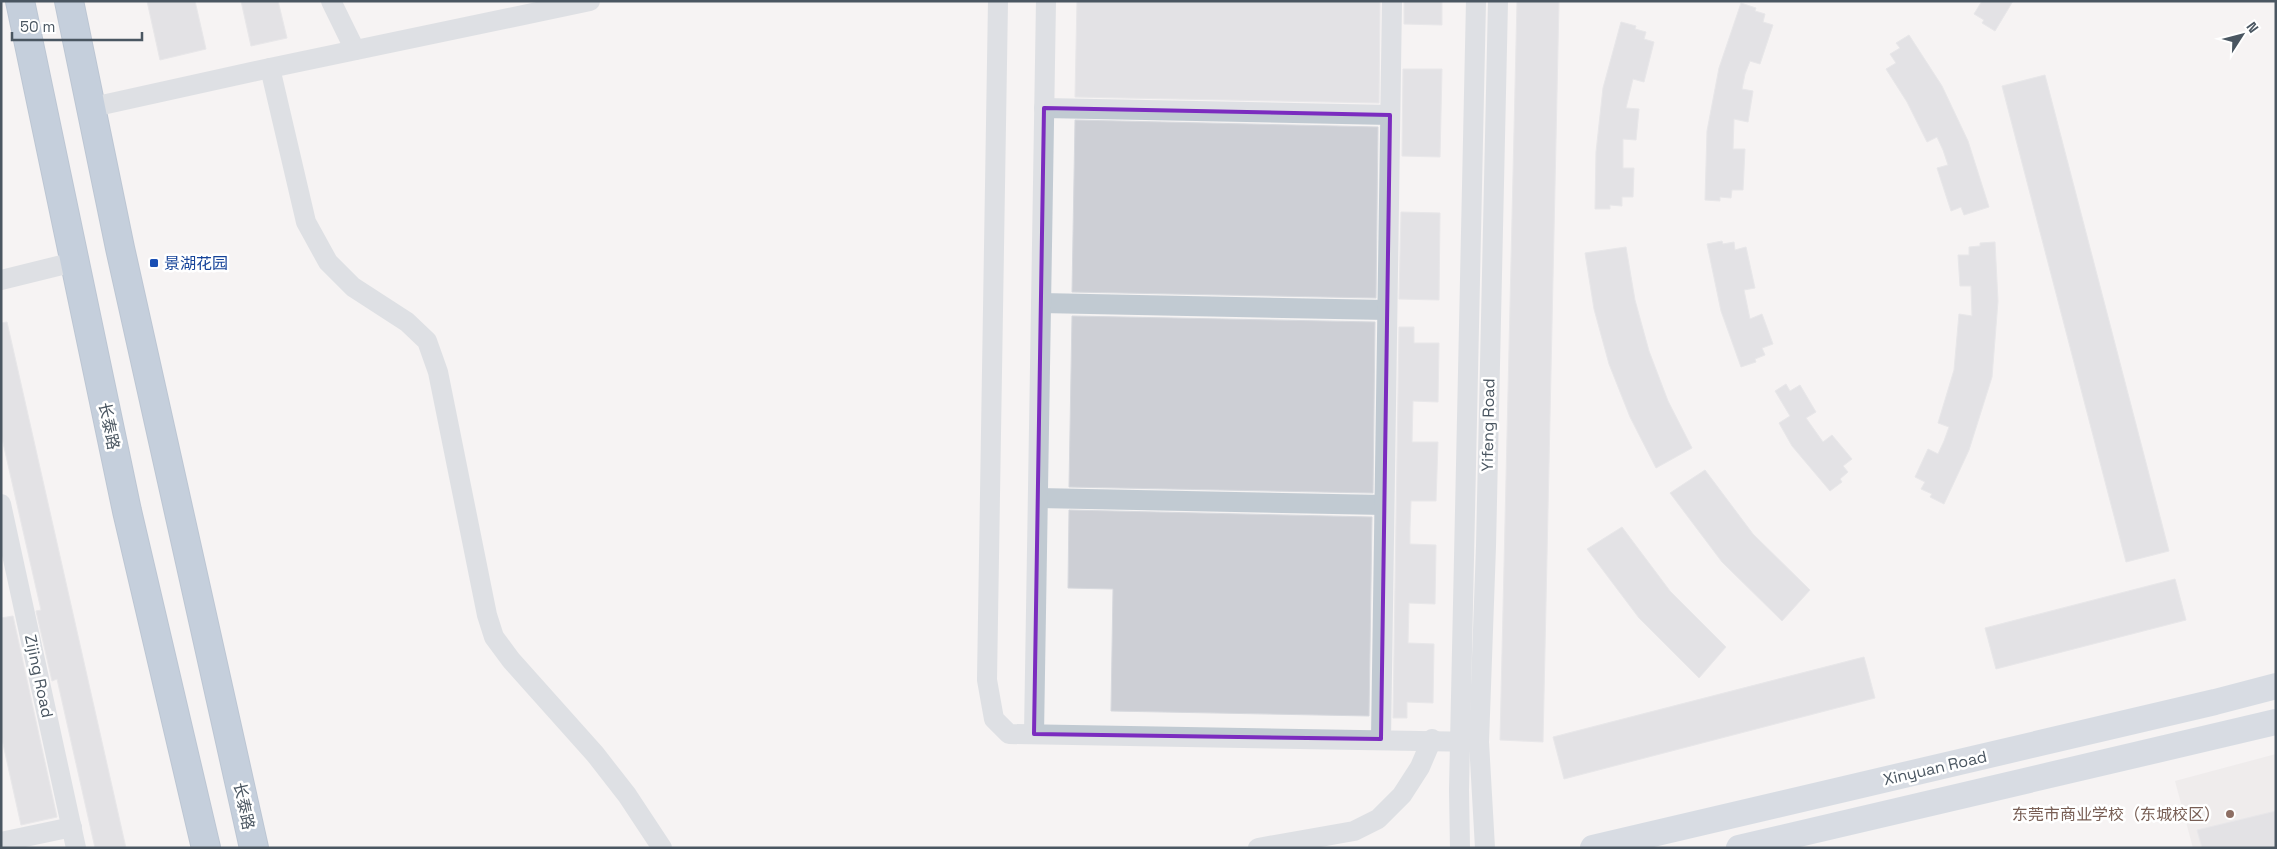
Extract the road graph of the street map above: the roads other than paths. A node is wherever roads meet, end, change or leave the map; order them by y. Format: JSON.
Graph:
{"nodes":[{"id":1,"x":20,"y":1,"type":"edge"},
{"id":2,"x":69,"y":1,"type":"edge"},
{"id":3,"x":331,"y":1,"type":"edge"},
{"id":4,"x":590,"y":1,"type":"edge"},
{"id":5,"x":998,"y":1,"type":"edge"},
{"id":6,"x":1046,"y":1,"type":"edge"},
{"id":7,"x":1392,"y":1,"type":"edge"},
{"id":8,"x":1476,"y":1,"type":"edge"},
{"id":9,"x":1498,"y":1,"type":"edge"},
{"id":10,"x":355,"y":50,"type":"junction"},
{"id":11,"x":270,"y":68,"type":"junction"},
{"id":12,"x":93,"y":107,"type":"junction"},
{"id":13,"x":1044,"y":108,"type":"junction"},
{"id":14,"x":1390,"y":115,"type":"junction"},
{"id":15,"x":74,"y":262,"type":"junction"},
{"id":16,"x":1,"y":280,"type":"edge"},
{"id":17,"x":1041,"y":303,"type":"junction"},
{"id":18,"x":1387,"y":310,"type":"junction"},
{"id":19,"x":1038,"y":498,"type":"junction"},
{"id":20,"x":1,"y":504,"type":"edge"},
{"id":21,"x":1384,"y":505,"type":"junction"},
{"id":22,"x":2276,"y":686,"type":"edge"},
{"id":23,"x":2276,"y":722,"type":"edge"},
{"id":24,"x":1034,"y":734,"type":"junction"},
{"id":25,"x":1381,"y":739,"type":"junction"},
{"id":26,"x":1432,"y":739,"type":"junction"},
{"id":27,"x":1470,"y":741,"type":"junction"},
{"id":28,"x":72,"y":827,"type":"junction"},
{"id":29,"x":1,"y":842,"type":"edge"},
{"id":30,"x":76,"y":848,"type":"edge"},
{"id":31,"x":206,"y":848,"type":"edge"},
{"id":32,"x":254,"y":848,"type":"edge"},
{"id":33,"x":662,"y":848,"type":"edge"},
{"id":34,"x":1258,"y":848,"type":"edge"},
{"id":35,"x":1460,"y":848,"type":"edge"},
{"id":36,"x":1485,"y":848,"type":"edge"},
{"id":37,"x":1593,"y":848,"type":"edge"},
{"id":38,"x":1739,"y":848,"type":"edge"}],
"edges":[{"from":1,"to":15,"type":"highway","name":"长泰路"},
{"from":2,"to":12,"type":"highway","name":"长泰路"},
{"from":3,"to":10,"type":"street"},
{"from":4,"to":10,"type":"street"},
{"from":5,"to":24,"type":"street"},
{"from":6,"to":13,"type":"street"},
{"from":7,"to":14,"type":"street"},
{"from":8,"to":27,"type":"street","name":"Yifeng Road"},
{"from":9,"to":27,"type":"street","name":"Yifeng Road"},
{"from":10,"to":11,"type":"street"},
{"from":11,"to":12,"type":"street"},
{"from":11,"to":33,"type":"street"},
{"from":12,"to":32,"type":"highway","name":"长泰路"},
{"from":13,"to":14,"type":"street"},
{"from":13,"to":17,"type":"street"},
{"from":14,"to":18,"type":"street"},
{"from":15,"to":16,"type":"street"},
{"from":15,"to":31,"type":"highway","name":"长泰路"},
{"from":17,"to":18,"type":"street"},
{"from":17,"to":19,"type":"street"},
{"from":18,"to":21,"type":"street"},
{"from":19,"to":21,"type":"street"},
{"from":19,"to":24,"type":"street"},
{"from":20,"to":28,"type":"street","name":"Zijing Road"},
{"from":21,"to":25,"type":"street"},
{"from":22,"to":37,"type":"main road","name":"Xinyuan Road"},
{"from":23,"to":38,"type":"main road","name":"Xinyuan Road"},
{"from":24,"to":25,"type":"street"},
{"from":25,"to":26,"type":"street"},
{"from":26,"to":27,"type":"street"},
{"from":26,"to":34,"type":"street"},
{"from":27,"to":35,"type":"street","name":"Yifeng Road"},
{"from":27,"to":36,"type":"street","name":"Yifeng Road"},
{"from":28,"to":29,"type":"street"},
{"from":28,"to":30,"type":"street","name":"Zijing Road"}]}
